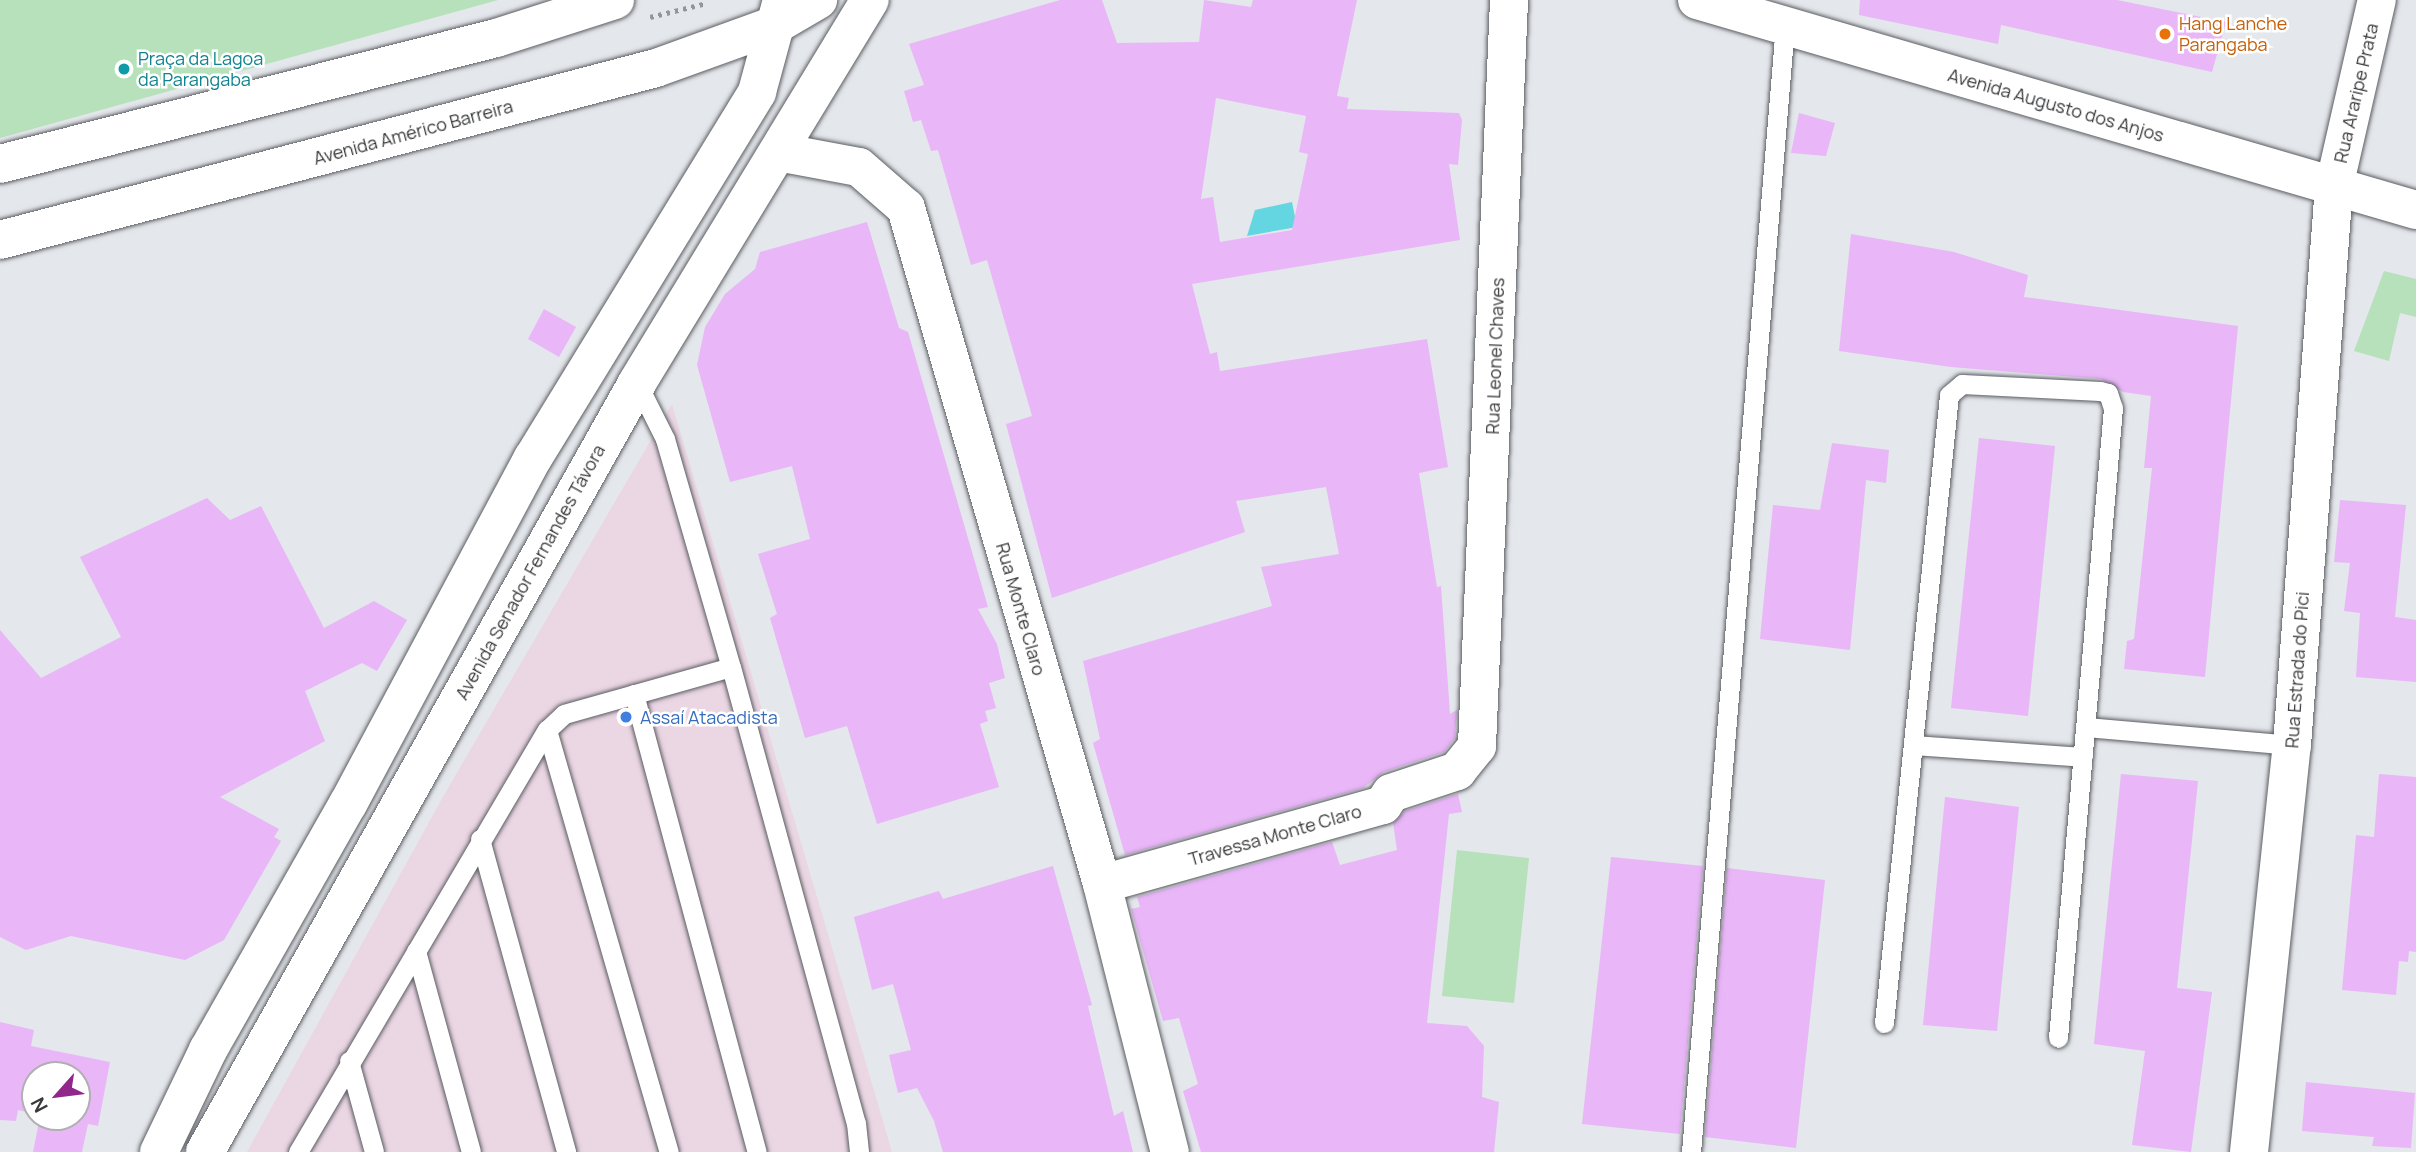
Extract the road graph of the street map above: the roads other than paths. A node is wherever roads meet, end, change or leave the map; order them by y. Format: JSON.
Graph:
{"nodes":[{"id":1,"x":615,"y":0,"type":"edge"},
{"id":2,"x":818,"y":0,"type":"edge"},
{"id":3,"x":870,"y":0,"type":"edge"},
{"id":4,"x":1509,"y":0,"type":"edge"},
{"id":5,"x":1697,"y":0,"type":"edge"},
{"id":6,"x":2377,"y":0,"type":"edge"},
{"id":7,"x":779,"y":13,"type":"edge"},
{"id":8,"x":1785,"y":26,"type":"junction"},
{"id":9,"x":778,"y":152,"type":"junction"},
{"id":10,"x":0,"y":164,"type":"edge"},
{"id":11,"x":2334,"y":187,"type":"junction"},
{"id":12,"x":2416,"y":210,"type":"edge"},
{"id":13,"x":0,"y":240,"type":"edge"},
{"id":14,"x":637,"y":383,"type":"junction"},
{"id":15,"x":732,"y":667,"type":"junction"},
{"id":16,"x":634,"y":694,"type":"junction"},
{"id":17,"x":1481,"y":711,"type":"joint"},
{"id":18,"x":2086,"y":727,"type":"junction"},
{"id":19,"x":547,"y":730,"type":"junction"},
{"id":20,"x":1913,"y":745,"type":"junction"},
{"id":21,"x":2292,"y":745,"type":"junction"},
{"id":22,"x":2083,"y":757,"type":"junction"},
{"id":23,"x":480,"y":839,"type":"junction"},
{"id":24,"x":1102,"y":884,"type":"junction"},
{"id":25,"x":416,"y":951,"type":"junction"},
{"id":26,"x":1884,"y":1023,"type":"dead end"},
{"id":27,"x":2058,"y":1038,"type":"dead end"},
{"id":28,"x":349,"y":1061,"type":"junction"},
{"id":29,"x":159,"y":1152,"type":"edge"},
{"id":30,"x":205,"y":1152,"type":"edge"},
{"id":31,"x":298,"y":1152,"type":"edge"},
{"id":32,"x":374,"y":1152,"type":"edge"},
{"id":33,"x":471,"y":1152,"type":"edge"},
{"id":34,"x":566,"y":1152,"type":"edge"},
{"id":35,"x":669,"y":1152,"type":"edge"},
{"id":36,"x":757,"y":1152,"type":"edge"},
{"id":37,"x":859,"y":1152,"type":"edge"},
{"id":38,"x":1170,"y":1152,"type":"edge"},
{"id":39,"x":1691,"y":1152,"type":"edge"},
{"id":40,"x":2249,"y":1152,"type":"edge"}],
"edges":[{"from":1,"to":10,"type":"main road"},
{"from":2,"to":7,"type":"main road","name":"Avenida Américo Barreira"},
{"from":3,"to":9,"type":"main road","name":"Avenida Senador Fernandes Távora"},
{"from":4,"to":17,"type":"main road","name":"Rua Leonel Chaves"},
{"from":5,"to":8,"type":"main road","name":"Avenida Augusto dos Anjos"},
{"from":6,"to":11,"type":"main road","name":"Rua Araripe Prata"},
{"from":7,"to":13,"type":"main road","name":"Avenida Américo Barreira"},
{"from":7,"to":29,"type":"main road"},
{"from":8,"to":11,"type":"main road","name":"Avenida Augusto dos Anjos"},
{"from":8,"to":39,"type":"lane"},
{"from":9,"to":14,"type":"main road","name":"Avenida Senador Fernandes Távora"},
{"from":9,"to":24,"type":"main road","name":"Rua Monte Claro"},
{"from":11,"to":12,"type":"main road","name":"Avenida Augusto dos Anjos"},
{"from":11,"to":21,"type":"main road","name":"Rua Estrada do Pici"},
{"from":14,"to":15,"type":"lane"},
{"from":14,"to":30,"type":"main road","name":"Avenida Senador Fernandes Távora"},
{"from":15,"to":16,"type":"lane"},
{"from":15,"to":37,"type":"lane"},
{"from":16,"to":19,"type":"lane"},
{"from":16,"to":36,"type":"lane"},
{"from":17,"to":24,"type":"main road","name":"Travessa Monte Claro"},
{"from":18,"to":20,"type":"lane"},
{"from":18,"to":21,"type":"lane"},
{"from":18,"to":22,"type":"lane"},
{"from":19,"to":23,"type":"lane"},
{"from":19,"to":35,"type":"lane"},
{"from":20,"to":22,"type":"lane"},
{"from":20,"to":26,"type":"lane"},
{"from":21,"to":40,"type":"main road","name":"Rua Estrada do Pici"},
{"from":22,"to":27,"type":"lane"},
{"from":23,"to":25,"type":"lane"},
{"from":23,"to":34,"type":"lane"},
{"from":24,"to":38,"type":"main road","name":"Rua Monte Claro"},
{"from":25,"to":28,"type":"lane"},
{"from":25,"to":33,"type":"lane"},
{"from":28,"to":31,"type":"lane"},
{"from":28,"to":32,"type":"lane"}]}
